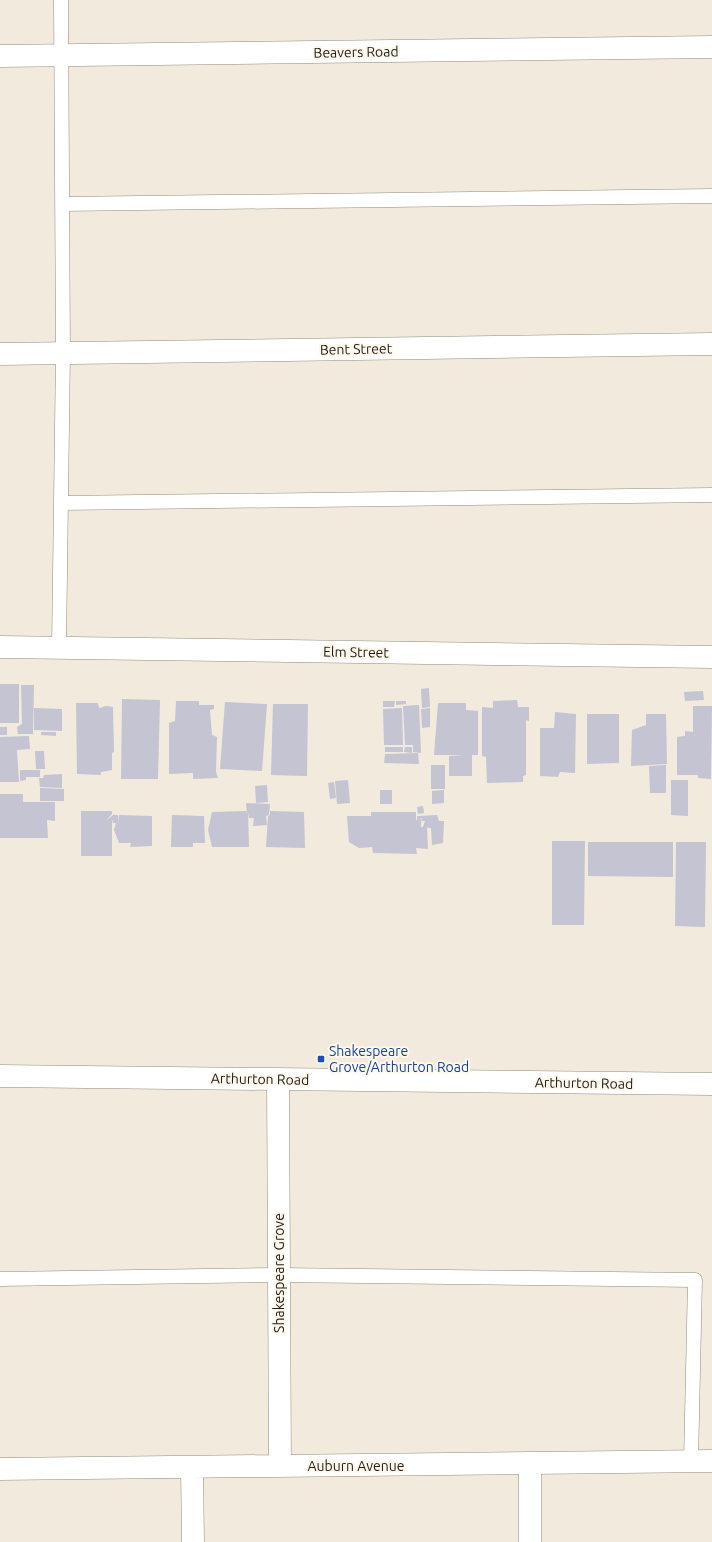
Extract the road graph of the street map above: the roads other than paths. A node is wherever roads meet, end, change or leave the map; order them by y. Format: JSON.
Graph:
{"nodes":[{"id":1,"x":61,"y":0,"type":"edge"},
{"id":2,"x":712,"y":47,"type":"edge"},
{"id":3,"x":0,"y":56,"type":"edge"},
{"id":4,"x":61,"y":56,"type":"junction"},
{"id":5,"x":712,"y":196,"type":"edge"},
{"id":6,"x":62,"y":204,"type":"junction"},
{"id":7,"x":712,"y":344,"type":"edge"},
{"id":8,"x":62,"y":353,"type":"junction"},
{"id":9,"x":0,"y":354,"type":"edge"},
{"id":10,"x":712,"y":495,"type":"edge"},
{"id":11,"x":61,"y":502,"type":"junction"},
{"id":12,"x":0,"y":647,"type":"edge"},
{"id":13,"x":60,"y":647,"type":"junction"},
{"id":14,"x":712,"y":656,"type":"edge"},
{"id":15,"x":0,"y":1076,"type":"edge"},
{"id":16,"x":278,"y":1080,"type":"junction"},
{"id":17,"x":712,"y":1084,"type":"edge"},
{"id":18,"x":279,"y":1275,"type":"junction"},
{"id":19,"x":0,"y":1279,"type":"edge"},
{"id":20,"x":702,"y":1462,"type":"edge"},
{"id":21,"x":530,"y":1464,"type":"junction"},
{"id":22,"x":280,"y":1466,"type":"junction"},
{"id":23,"x":192,"y":1468,"type":"junction"},
{"id":24,"x":0,"y":1469,"type":"edge"},
{"id":25,"x":192,"y":1542,"type":"edge"},
{"id":26,"x":530,"y":1542,"type":"edge"}],
"edges":[{"from":1,"to":4,"type":"lane"},
{"from":2,"to":4,"type":"street","name":"Beavers Road"},
{"from":3,"to":4,"type":"street","name":"Beavers Road"},
{"from":4,"to":6,"type":"lane"},
{"from":5,"to":6,"type":"lane"},
{"from":6,"to":8,"type":"lane"},
{"from":7,"to":8,"type":"street","name":"Bent Street"},
{"from":8,"to":9,"type":"street","name":"Bent Street"},
{"from":8,"to":11,"type":"lane"},
{"from":10,"to":11,"type":"lane"},
{"from":11,"to":13,"type":"lane"},
{"from":12,"to":13,"type":"street","name":"Elm Street"},
{"from":13,"to":14,"type":"street","name":"Elm Street"},
{"from":15,"to":16,"type":"street","name":"Arthurton Road"},
{"from":16,"to":17,"type":"street","name":"Arthurton Road"},
{"from":16,"to":18,"type":"street","name":"Shakespeare Grove"},
{"from":18,"to":19,"type":"lane"},
{"from":18,"to":20,"type":"lane"},
{"from":18,"to":22,"type":"street","name":"Shakespeare Grove"},
{"from":20,"to":21,"type":"street","name":"Auburn Avenue"},
{"from":21,"to":22,"type":"street","name":"Auburn Avenue"},
{"from":21,"to":26,"type":"street"},
{"from":22,"to":23,"type":"street","name":"Auburn Avenue"},
{"from":23,"to":24,"type":"street","name":"Auburn Avenue"},
{"from":23,"to":25,"type":"street"}]}
